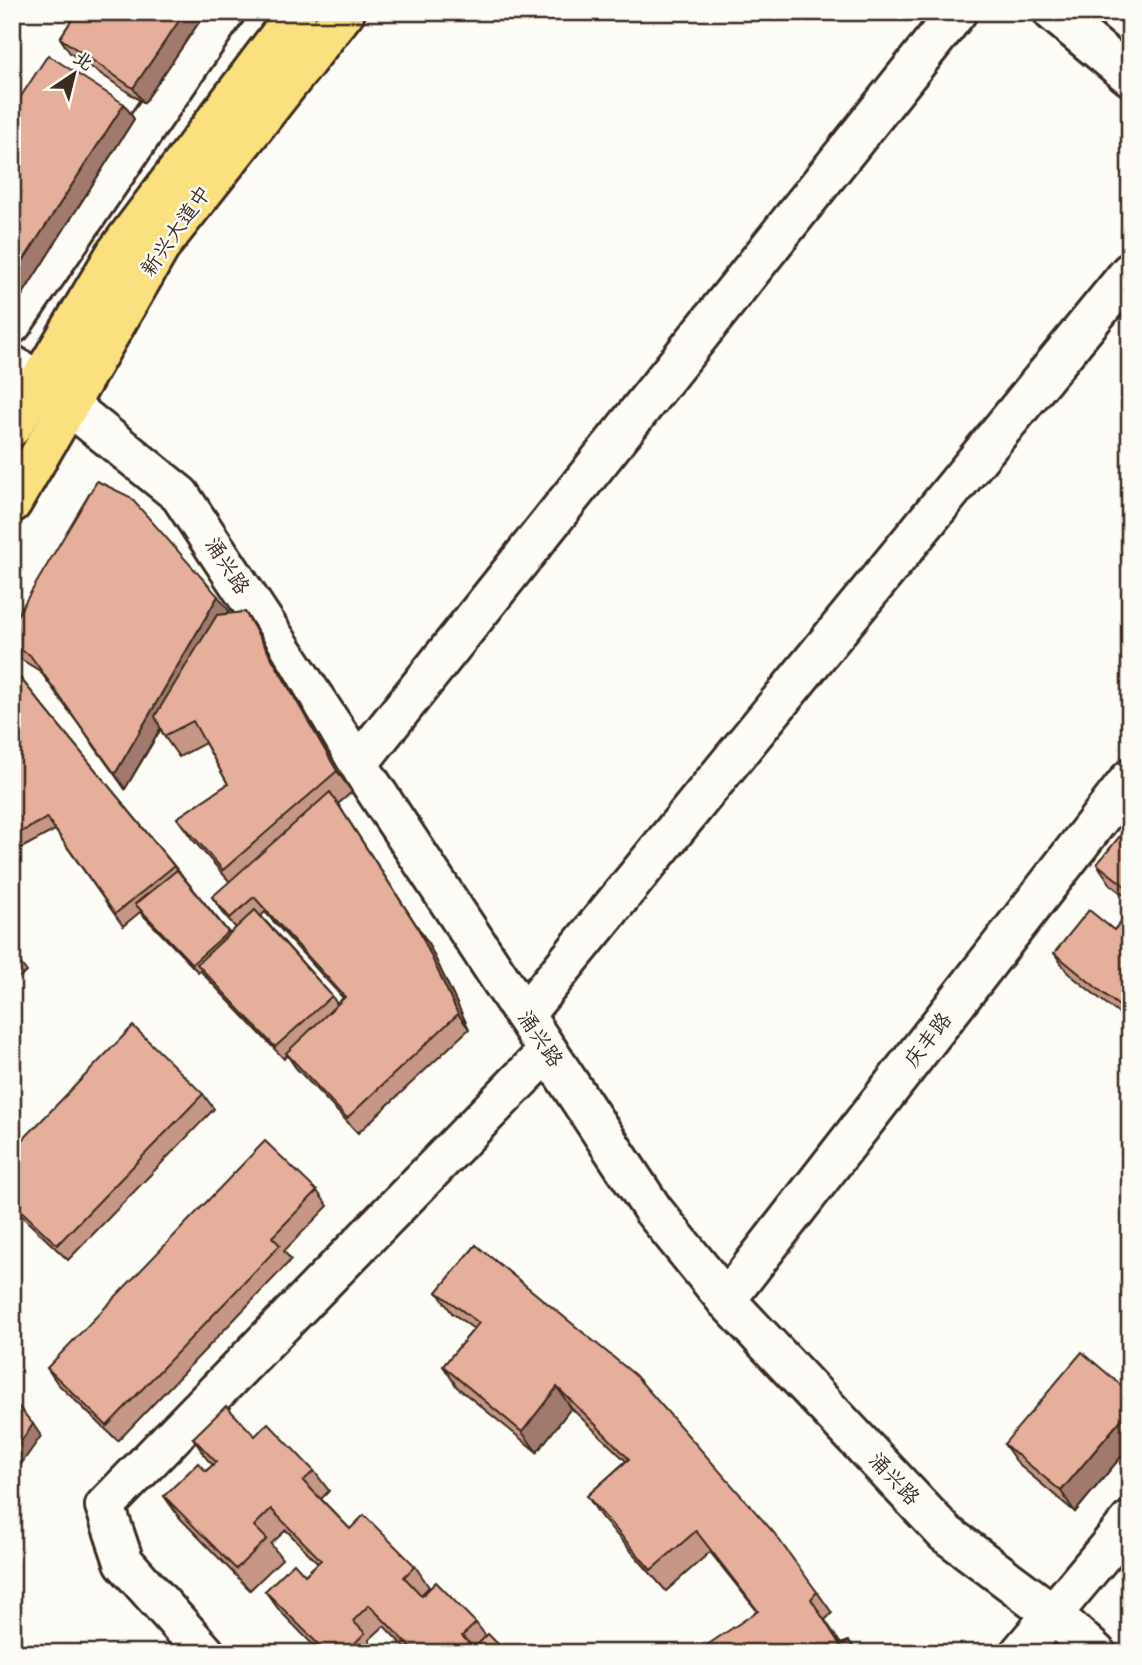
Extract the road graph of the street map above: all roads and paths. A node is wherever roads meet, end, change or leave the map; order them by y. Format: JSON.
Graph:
{"nodes":[{"id":1,"x":225,"y":12,"type":"edge"},
{"id":2,"x":297,"y":12,"type":"edge"},
{"id":3,"x":345,"y":12,"type":"edge"},
{"id":4,"x":957,"y":12,"type":"edge"},
{"id":5,"x":1053,"y":12,"type":"edge"},
{"id":6,"x":1130,"y":75,"type":"edge"},
{"id":7,"x":1130,"y":272,"type":"edge"},
{"id":8,"x":12,"y":324,"type":"edge"},
{"id":9,"x":26,"y":373,"type":"edge"},
{"id":10,"x":69,"y":405,"type":"junction"},
{"id":11,"x":12,"y":427,"type":"edge"},
{"id":12,"x":12,"y":503,"type":"edge"},
{"id":13,"x":358,"y":764,"type":"junction"},
{"id":14,"x":1130,"y":779,"type":"edge"},
{"id":15,"x":524,"y":1015,"type":"junction"},
{"id":16,"x":548,"y":1051,"type":"junction"},
{"id":17,"x":726,"y":1300,"type":"junction"},
{"id":18,"x":1130,"y":1521,"type":"edge"},
{"id":19,"x":1052,"y":1613,"type":"junction"},
{"id":20,"x":205,"y":1653,"type":"edge"},
{"id":21,"x":1020,"y":1653,"type":"edge"},
{"id":22,"x":1096,"y":1653,"type":"edge"}],
"edges":[{"from":1,"to":8,"type":"street"},
{"from":2,"to":9,"type":"main road","name":"新兴大道中"},
{"from":3,"to":10,"type":"main road","name":"新兴大道中"},
{"from":4,"to":13,"type":"street"},
{"from":5,"to":6,"type":"street"},
{"from":7,"to":15,"type":"street"},
{"from":9,"to":10,"type":"street","name":"涌兴路"},
{"from":9,"to":11,"type":"main road","name":"新兴大道中"},
{"from":10,"to":12,"type":"main road","name":"新兴大道中"},
{"from":10,"to":13,"type":"street","name":"涌兴路"},
{"from":13,"to":15,"type":"street","name":"涌兴路"},
{"from":14,"to":17,"type":"street","name":"庆丰路"},
{"from":15,"to":16,"type":"street","name":"涌兴路"},
{"from":16,"to":17,"type":"street","name":"涌兴路"},
{"from":16,"to":20,"type":"street"},
{"from":17,"to":19,"type":"street","name":"涌兴路"},
{"from":18,"to":19,"type":"street"},
{"from":19,"to":21,"type":"street"},
{"from":19,"to":22,"type":"street","name":"涌兴路"}]}
